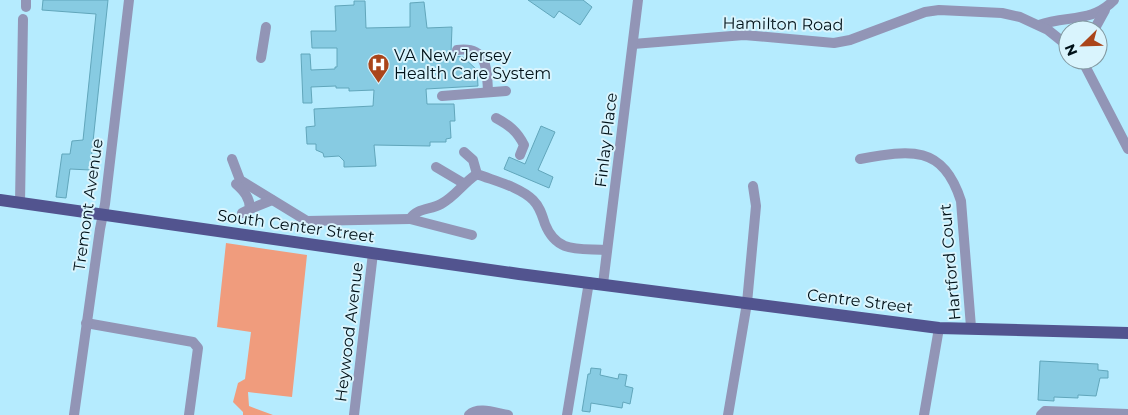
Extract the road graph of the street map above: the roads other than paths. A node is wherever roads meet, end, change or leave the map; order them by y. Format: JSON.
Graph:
{"nodes":[{"id":1,"x":129,"y":0,"type":"edge"},
{"id":2,"x":638,"y":0,"type":"edge"},
{"id":3,"x":1114,"y":0,"type":"edge"},
{"id":4,"x":1106,"y":9,"type":"junction"},
{"id":5,"x":23,"y":19,"type":"dead end"},
{"id":6,"x":1100,"y":20,"type":"edge"},
{"id":7,"x":1040,"y":25,"type":"junction"},
{"id":8,"x":266,"y":28,"type":"dead end"},
{"id":9,"x":1058,"y":38,"type":"edge"},
{"id":10,"x":633,"y":44,"type":"junction"},
{"id":11,"x":457,"y":50,"type":"dead end"},
{"id":12,"x":261,"y":58,"type":"dead end"},
{"id":13,"x":1087,"y":70,"type":"edge"},
{"id":14,"x":506,"y":90,"type":"dead end"},
{"id":15,"x":488,"y":92,"type":"junction"},
{"id":16,"x":442,"y":96,"type":"dead end"},
{"id":17,"x":496,"y":118,"type":"dead end"},
{"id":18,"x":1128,"y":149,"type":"edge"},
{"id":19,"x":464,"y":152,"type":"dead end"},
{"id":20,"x":520,"y":155,"type":"dead end"},
{"id":21,"x":860,"y":158,"type":"dead end"},
{"id":22,"x":232,"y":159,"type":"dead end"},
{"id":23,"x":436,"y":167,"type":"dead end"},
{"id":24,"x":477,"y":174,"type":"junction"},
{"id":25,"x":463,"y":183,"type":"junction"},
{"id":26,"x":236,"y":184,"type":"dead end"},
{"id":27,"x":753,"y":186,"type":"dead end"},
{"id":28,"x":0,"y":200,"type":"edge"},
{"id":29,"x":272,"y":200,"type":"junction"},
{"id":30,"x":20,"y":203,"type":"junction"},
{"id":31,"x":103,"y":214,"type":"junction"},
{"id":32,"x":410,"y":219,"type":"junction"},
{"id":33,"x":472,"y":235,"type":"dead end"},
{"id":34,"x":607,"y":250,"type":"junction"},
{"id":35,"x":373,"y":253,"type":"junction"},
{"id":36,"x":589,"y":282,"type":"junction"},
{"id":37,"x":603,"y":284,"type":"junction"},
{"id":38,"x":747,"y":303,"type":"junction"},
{"id":39,"x":86,"y":323,"type":"junction"},
{"id":40,"x":971,"y":327,"type":"junction"},
{"id":41,"x":939,"y":328,"type":"junction"},
{"id":42,"x":1128,"y":333,"type":"edge"},
{"id":43,"x":471,"y":414,"type":"edge"},
{"id":44,"x":1128,"y":414,"type":"edge"},
{"id":45,"x":74,"y":415,"type":"edge"},
{"id":46,"x":189,"y":415,"type":"edge"},
{"id":47,"x":354,"y":415,"type":"edge"},
{"id":48,"x":508,"y":415,"type":"edge"},
{"id":49,"x":567,"y":415,"type":"edge"},
{"id":50,"x":728,"y":415,"type":"edge"},
{"id":51,"x":924,"y":415,"type":"edge"},
{"id":52,"x":1041,"y":415,"type":"edge"}],
"edges":[{"from":1,"to":31,"type":"street","name":"Tremont Avenue"},
{"from":2,"to":10,"type":"street","name":"Finlay Place"},
{"from":3,"to":4,"type":"street"},
{"from":4,"to":6,"type":"street"},
{"from":4,"to":7,"type":"street"},
{"from":5,"to":30,"type":"street"},
{"from":7,"to":9,"type":"street","name":"Hamilton Road"},
{"from":7,"to":10,"type":"street","name":"Hamilton Road"},
{"from":8,"to":12,"type":"street"},
{"from":10,"to":34,"type":"street","name":"Finlay Place"},
{"from":11,"to":15,"type":"street"},
{"from":13,"to":18,"type":"street"},
{"from":14,"to":15,"type":"street"},
{"from":15,"to":16,"type":"street"},
{"from":17,"to":20,"type":"street"},
{"from":19,"to":24,"type":"street"},
{"from":21,"to":40,"type":"street","name":"Hartford Court"},
{"from":22,"to":29,"type":"street"},
{"from":23,"to":25,"type":"street"},
{"from":24,"to":25,"type":"street"},
{"from":24,"to":34,"type":"street"},
{"from":25,"to":32,"type":"street"},
{"from":26,"to":29,"type":"street"},
{"from":27,"to":38,"type":"street"},
{"from":28,"to":30,"type":"main road","name":"South Center Street"},
{"from":29,"to":32,"type":"street"},
{"from":30,"to":31,"type":"main road","name":"South Center Street"},
{"from":31,"to":35,"type":"main road","name":"South Center Street"},
{"from":31,"to":39,"type":"street","name":"Tremont Avenue"},
{"from":32,"to":33,"type":"street"},
{"from":34,"to":37,"type":"street","name":"Finlay Place"},
{"from":35,"to":36,"type":"main road","name":"South Center Street"},
{"from":35,"to":47,"type":"street","name":"Heywood Avenue"},
{"from":36,"to":37,"type":"main road","name":"Centre Street"},
{"from":36,"to":49,"type":"street"},
{"from":37,"to":38,"type":"main road","name":"Centre Street"},
{"from":38,"to":41,"type":"main road","name":"Centre Street"},
{"from":38,"to":50,"type":"street"},
{"from":39,"to":45,"type":"street","name":"Tremont Avenue"},
{"from":39,"to":46,"type":"street"},
{"from":40,"to":41,"type":"main road","name":"Centre Street"},
{"from":40,"to":42,"type":"main road","name":"Centre Street"},
{"from":41,"to":51,"type":"street"},
{"from":43,"to":48,"type":"street"},
{"from":44,"to":52,"type":"street"}]}
